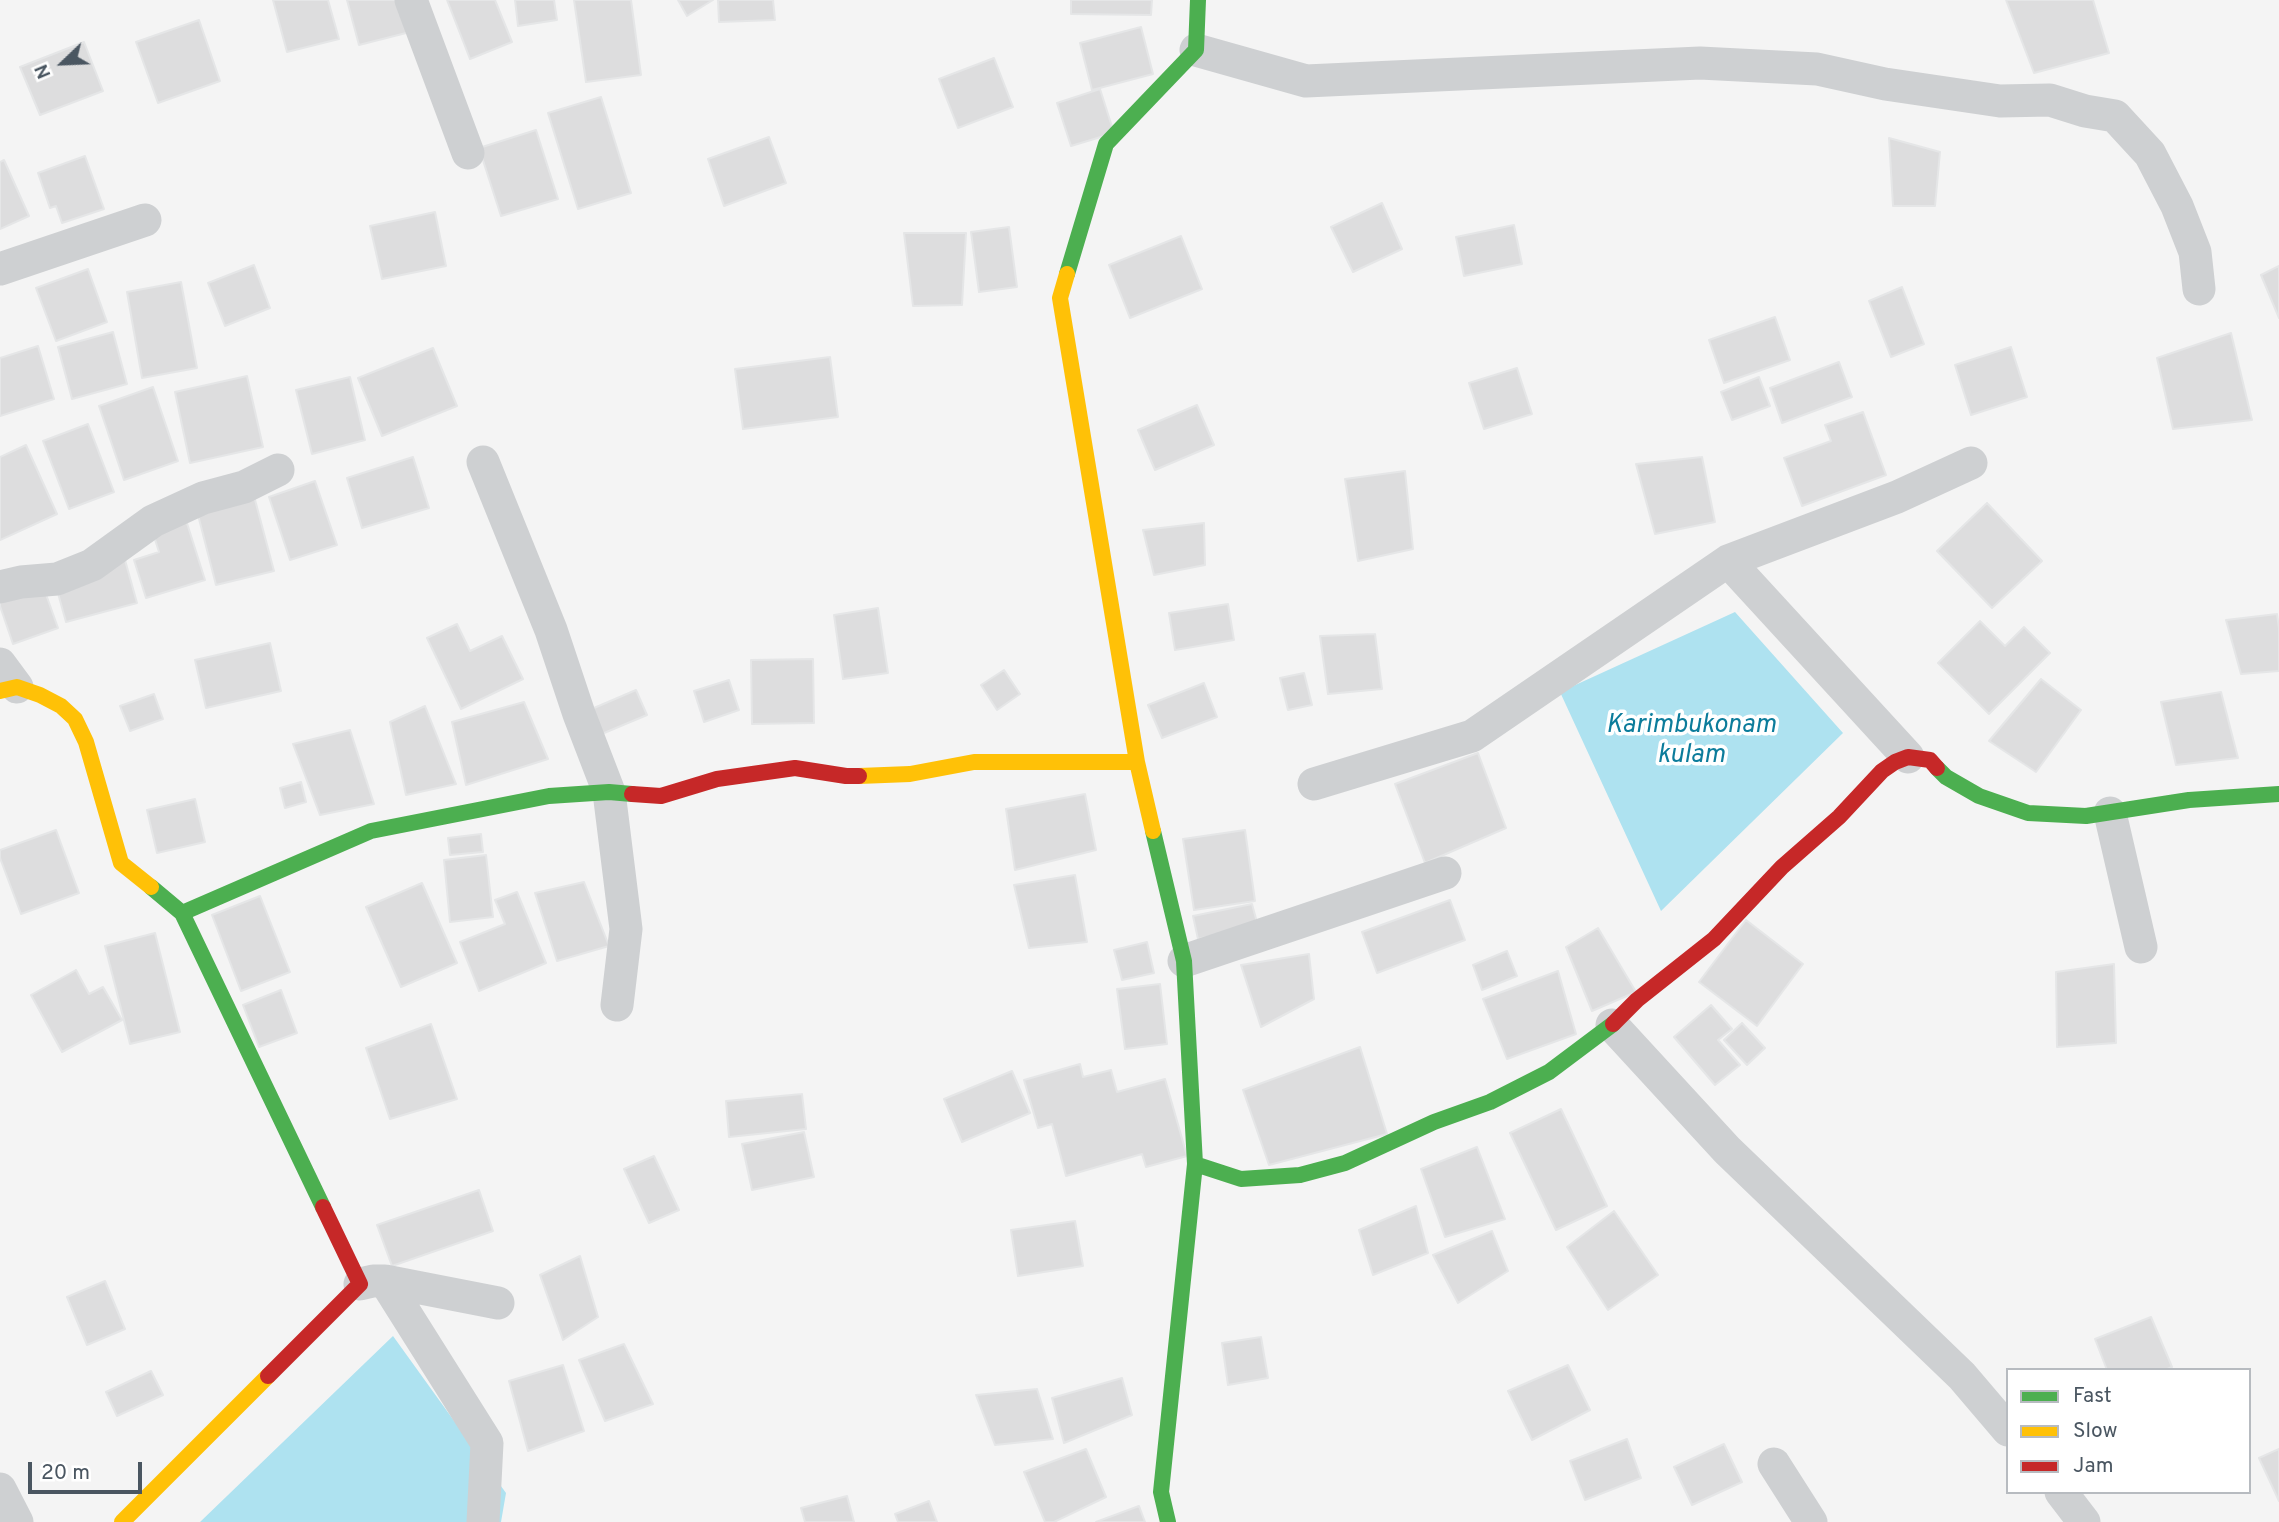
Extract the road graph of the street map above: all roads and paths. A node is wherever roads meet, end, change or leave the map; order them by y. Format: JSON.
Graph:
{"nodes":[{"id":1,"x":411,"y":0,"type":"edge"},
{"id":2,"x":1198,"y":0,"type":"edge"},
{"id":3,"x":1196,"y":50,"type":"junction"},
{"id":4,"x":468,"y":153,"type":"dead end"},
{"id":5,"x":145,"y":220,"type":"dead end"},
{"id":6,"x":0,"y":269,"type":"edge"},
{"id":7,"x":2199,"y":289,"type":"dead end"},
{"id":8,"x":483,"y":462,"type":"dead end"},
{"id":9,"x":1971,"y":463,"type":"dead end"},
{"id":10,"x":278,"y":470,"type":"dead end"},
{"id":11,"x":1728,"y":561,"type":"junction"},
{"id":12,"x":0,"y":587,"type":"edge"},
{"id":13,"x":6,"y":680,"type":"edge"},
{"id":14,"x":1908,"y":757,"type":"junction"},
{"id":15,"x":1137,"y":762,"type":"junction"},
{"id":16,"x":1314,"y":784,"type":"dead end"},
{"id":17,"x":609,"y":792,"type":"junction"},
{"id":18,"x":2279,"y":794,"type":"edge"},
{"id":19,"x":2110,"y":813,"type":"junction"},
{"id":20,"x":1445,"y":873,"type":"dead end"},
{"id":21,"x":182,"y":913,"type":"junction"},
{"id":22,"x":2141,"y":947,"type":"dead end"},
{"id":23,"x":1184,"y":961,"type":"junction"},
{"id":24,"x":617,"y":1004,"type":"dead end"},
{"id":25,"x":1612,"y":1025,"type":"junction"},
{"id":26,"x":1195,"y":1164,"type":"junction"},
{"id":27,"x":373,"y":1282,"type":"junction"},
{"id":28,"x":498,"y":1303,"type":"dead end"},
{"id":29,"x":2006,"y":1428,"type":"edge"},
{"id":30,"x":1774,"y":1464,"type":"dead end"},
{"id":31,"x":0,"y":1489,"type":"edge"},
{"id":32,"x":2063,"y":1494,"type":"edge"},
{"id":33,"x":17,"y":1522,"type":"edge"},
{"id":34,"x":122,"y":1522,"type":"edge"},
{"id":35,"x":483,"y":1522,"type":"edge"},
{"id":36,"x":1168,"y":1522,"type":"edge"},
{"id":37,"x":1811,"y":1522,"type":"edge"},
{"id":38,"x":2084,"y":1522,"type":"edge"}],
"edges":[{"from":1,"to":4,"type":"street"},
{"from":2,"to":3,"type":"street"},
{"from":3,"to":7,"type":"street"},
{"from":3,"to":15,"type":"street"},
{"from":5,"to":6,"type":"street"},
{"from":8,"to":17,"type":"street"},
{"from":9,"to":11,"type":"street"},
{"from":10,"to":12,"type":"street"},
{"from":11,"to":14,"type":"street"},
{"from":11,"to":16,"type":"street"},
{"from":13,"to":21,"type":"street"},
{"from":14,"to":19,"type":"street"},
{"from":14,"to":25,"type":"street"},
{"from":15,"to":17,"type":"street"},
{"from":15,"to":23,"type":"street"},
{"from":17,"to":21,"type":"street"},
{"from":17,"to":24,"type":"street"},
{"from":18,"to":19,"type":"street"},
{"from":19,"to":22,"type":"street"},
{"from":20,"to":23,"type":"street"},
{"from":21,"to":27,"type":"street"},
{"from":23,"to":26,"type":"street"},
{"from":25,"to":26,"type":"street"},
{"from":25,"to":29,"type":"street"},
{"from":26,"to":36,"type":"street"},
{"from":27,"to":28,"type":"street"},
{"from":27,"to":34,"type":"street"},
{"from":27,"to":35,"type":"street"},
{"from":30,"to":37,"type":"street"},
{"from":31,"to":33,"type":"street"},
{"from":32,"to":38,"type":"street"}]}
